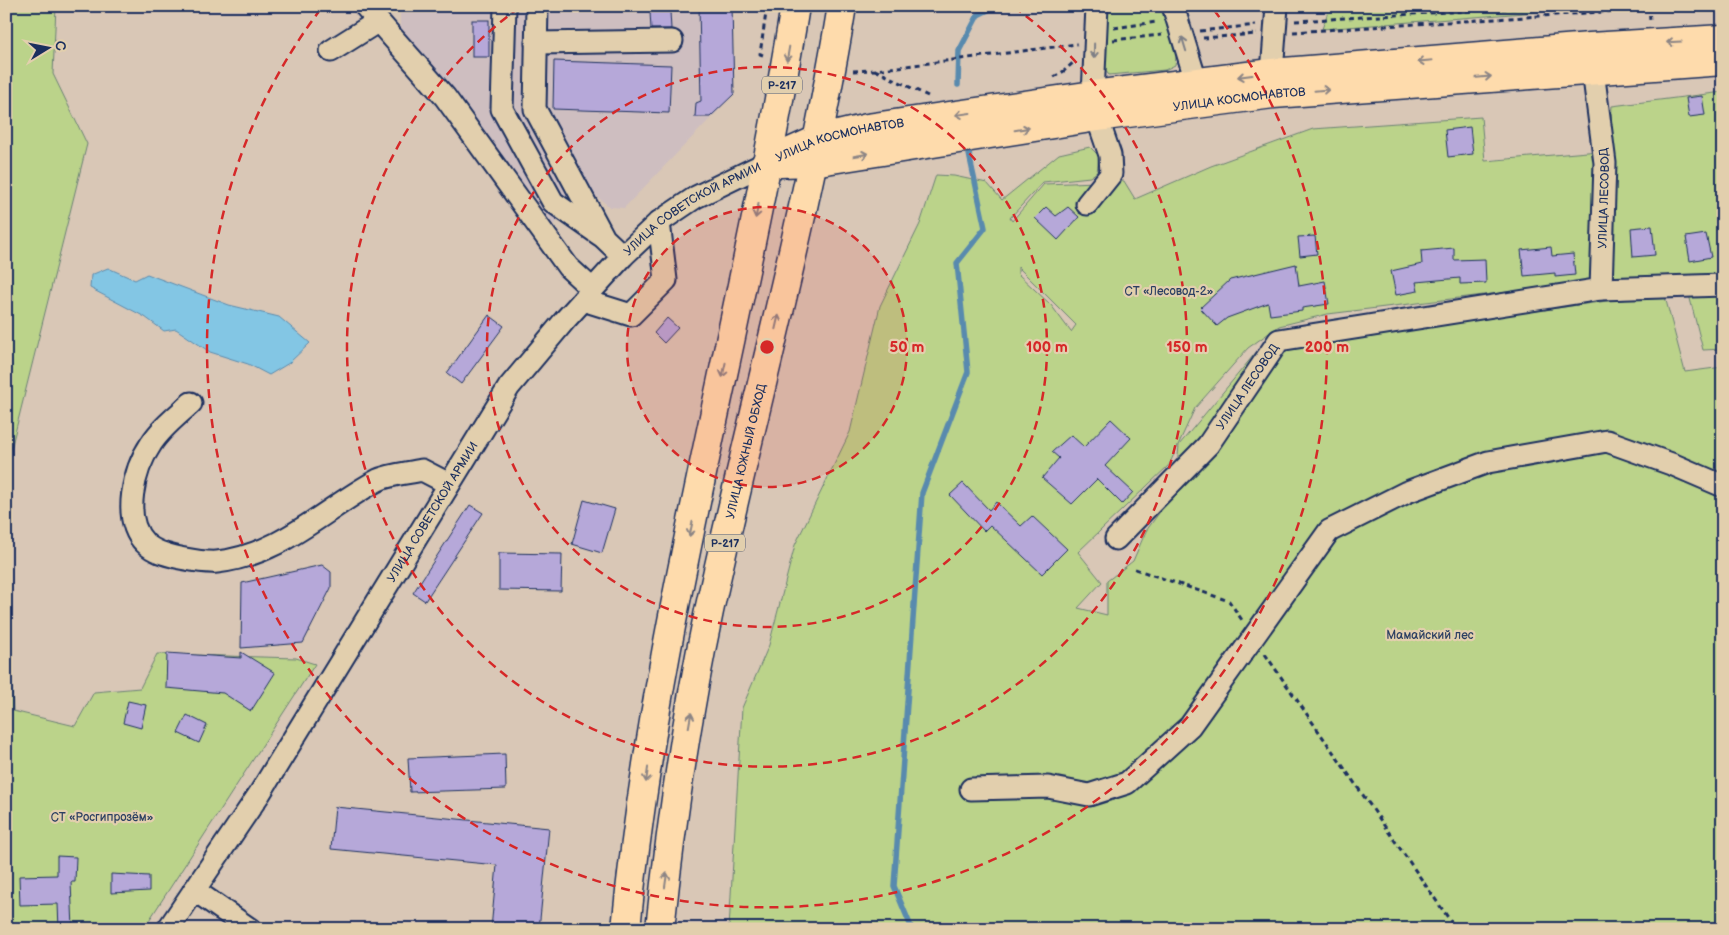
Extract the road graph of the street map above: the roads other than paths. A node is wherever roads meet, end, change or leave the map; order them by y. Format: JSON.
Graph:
{"nodes":[{"id":1,"x":504,"y":6,"type":"edge"},
{"id":2,"x":537,"y":6,"type":"edge"},
{"id":3,"x":795,"y":6,"type":"edge"},
{"id":4,"x":842,"y":6,"type":"edge"},
{"id":5,"x":1097,"y":6,"type":"edge"},
{"id":6,"x":1173,"y":6,"type":"edge"},
{"id":7,"x":1277,"y":6,"type":"edge"},
{"id":8,"x":371,"y":14,"type":"edge"},
{"id":9,"x":1723,"y":40,"type":"edge"},
{"id":10,"x":672,"y":41,"type":"dead end"},
{"id":11,"x":536,"y":43,"type":"junction"},
{"id":12,"x":331,"y":51,"type":"dead end"},
{"id":13,"x":1591,"y":58,"type":"junction"},
{"id":14,"x":1723,"y":61,"type":"edge"},
{"id":15,"x":1272,"y":73,"type":"junction"},
{"id":16,"x":1196,"y":82,"type":"junction"},
{"id":17,"x":1095,"y":106,"type":"junction"},
{"id":18,"x":815,"y":151,"type":"junction"},
{"id":19,"x":766,"y":163,"type":"junction"},
{"id":20,"x":1087,"y":204,"type":"dead end"},
{"id":21,"x":660,"y":222,"type":"junction"},
{"id":22,"x":604,"y":238,"type":"junction"},
{"id":23,"x":623,"y":256,"type":"junction"},
{"id":24,"x":1723,"y":285,"type":"edge"},
{"id":25,"x":1601,"y":289,"type":"junction"},
{"id":26,"x":588,"y":295,"type":"junction"},
{"id":27,"x":191,"y":403,"type":"dead end"},
{"id":28,"x":449,"y":484,"type":"junction"},
{"id":29,"x":1723,"y":486,"type":"edge"},
{"id":30,"x":1116,"y":539,"type":"dead end"},
{"id":31,"x":971,"y":790,"type":"dead end"},
{"id":32,"x":194,"y":890,"type":"junction"},
{"id":33,"x":168,"y":929,"type":"edge"},
{"id":34,"x":250,"y":929,"type":"edge"},
{"id":35,"x":626,"y":929,"type":"edge"},
{"id":36,"x":660,"y":929,"type":"edge"}],
"edges":[{"from":1,"to":22,"type":"street"},
{"from":2,"to":11,"type":"street"},
{"from":3,"to":19,"type":"main road","number":"Р-217","one_way":true},
{"from":4,"to":18,"type":"main road","name":"УЛИЦА ЮЖНЫЙ ОБХОД","number":"Р-217"},
{"from":5,"to":17,"type":"street","one_way":true},
{"from":16,"to":6,"type":"street","one_way":true},
{"from":7,"to":15,"type":"street"},
{"from":8,"to":12,"type":"street"},
{"from":8,"to":26,"type":"street"},
{"from":9,"to":13,"type":"main road","name":"УЛИЦА КОСМОНАВТОВ","one_way":true},
{"from":10,"to":11,"type":"street"},
{"from":11,"to":22,"type":"street"},
{"from":13,"to":14,"type":"main road","name":"УЛИЦА КОСМОНАВТОВ"},
{"from":13,"to":15,"type":"main road","name":"УЛИЦА КОСМОНАВТОВ","one_way":true},
{"from":17,"to":13,"type":"main road","name":"УЛИЦА КОСМОНАВТОВ","one_way":true},
{"from":13,"to":25,"type":"street","name":"УЛИЦА ЛЕСОВОД"},
{"from":15,"to":16,"type":"main road","name":"УЛИЦА КОСМОНАВТОВ","one_way":true},
{"from":16,"to":17,"type":"main road","name":"УЛИЦА КОСМОНАВТОВ"},
{"from":17,"to":18,"type":"main road","name":"УЛИЦА КОСМОНАВТОВ"},
{"from":17,"to":20,"type":"street"},
{"from":18,"to":19,"type":"main road","name":"УЛИЦА КОСМОНАВТОВ"},
{"from":36,"to":18,"type":"main road","name":"УЛИЦА ЮЖНЫЙ ОБХОД","number":"Р-217","one_way":true},
{"from":19,"to":21,"type":"street","name":"УЛИЦА СОВЕТСКОЙ АРМИИ"},
{"from":19,"to":35,"type":"main road","number":"Р-217","one_way":true},
{"from":21,"to":23,"type":"street","name":"УЛИЦА СОВЕТСКОЙ АРМИИ"},
{"from":21,"to":26,"type":"street"},
{"from":22,"to":23,"type":"street"},
{"from":23,"to":26,"type":"street","name":"УЛИЦА СОВЕТСКОЙ АРМИИ"},
{"from":24,"to":25,"type":"street","name":"УЛИЦА ЛЕСОВОД"},
{"from":25,"to":30,"type":"street","name":"УЛИЦА ЛЕСОВОД"},
{"from":26,"to":28,"type":"street","name":"УЛИЦА СОВЕТСКОЙ АРМИИ"},
{"from":27,"to":28,"type":"street"},
{"from":28,"to":32,"type":"street","name":"УЛИЦА СОВЕТСКОЙ АРМИИ"},
{"from":29,"to":31,"type":"street"},
{"from":32,"to":33,"type":"street","name":"УЛИЦА СОВЕТСКОЙ АРМИИ"},
{"from":32,"to":34,"type":"street"}]}
